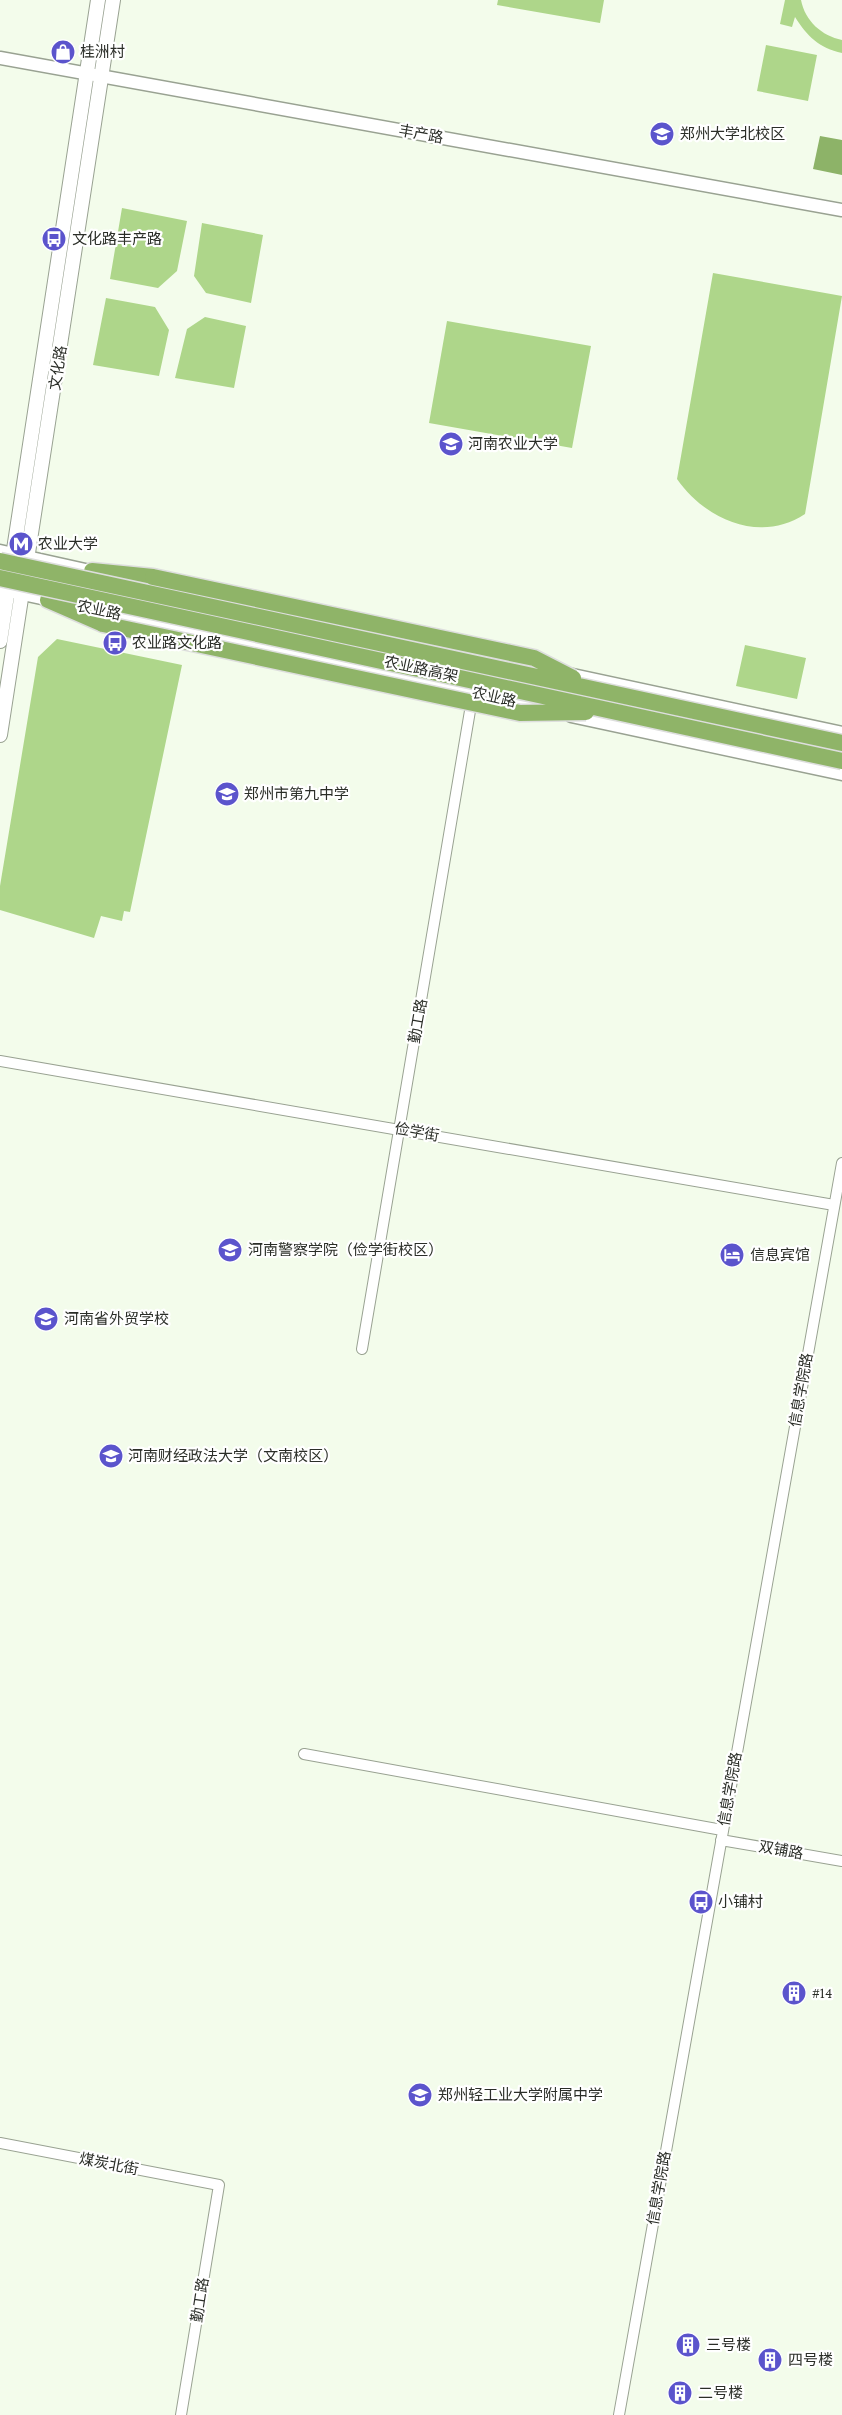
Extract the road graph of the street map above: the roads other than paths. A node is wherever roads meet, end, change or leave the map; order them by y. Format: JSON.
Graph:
{"nodes":[{"id":1,"x":98,"y":0,"type":"edge"},
{"id":2,"x":113,"y":0,"type":"edge"},
{"id":3,"x":0,"y":58,"type":"edge"},
{"id":4,"x":86,"y":74,"type":"junction"},
{"id":5,"x":101,"y":76,"type":"junction"},
{"id":6,"x":842,"y":210,"type":"edge"},
{"id":7,"x":5,"y":555,"type":"edge"},
{"id":8,"x":28,"y":557,"type":"junction"},
{"id":9,"x":92,"y":571,"type":"junction"},
{"id":10,"x":3,"y":586,"type":"edge"},
{"id":11,"x":22,"y":594,"type":"junction"},
{"id":12,"x":48,"y":600,"type":"junction"},
{"id":13,"x":0,"y":641,"type":"edge"},
{"id":14,"x":592,"y":689,"type":"junction"},
{"id":15,"x":473,"y":692,"type":"junction"},
{"id":16,"x":614,"y":711,"type":"junction"},
{"id":17,"x":842,"y":733,"type":"edge"},
{"id":18,"x":0,"y":736,"type":"edge"},
{"id":19,"x":842,"y":743,"type":"edge"},
{"id":20,"x":842,"y":761,"type":"edge"},
{"id":21,"x":842,"y":774,"type":"edge"},
{"id":22,"x":0,"y":1061,"type":"edge"},
{"id":23,"x":400,"y":1129,"type":"junction"},
{"id":24,"x":842,"y":1163,"type":"edge"},
{"id":25,"x":834,"y":1205,"type":"junction"},
{"id":26,"x":362,"y":1349,"type":"dead end"},
{"id":27,"x":304,"y":1754,"type":"dead end"},
{"id":28,"x":722,"y":1835,"type":"junction"},
{"id":29,"x":842,"y":1861,"type":"edge"},
{"id":30,"x":0,"y":2143,"type":"edge"},
{"id":31,"x":219,"y":2185,"type":"joint"},
{"id":32,"x":181,"y":2415,"type":"edge"},
{"id":33,"x":619,"y":2415,"type":"edge"}],
"edges":[{"from":1,"to":4,"type":"main road","name":"文化路"},
{"from":2,"to":5,"type":"main road","name":"文化路"},
{"from":3,"to":4,"type":"street","name":"丰产路"},
{"from":4,"to":5,"type":"street","name":"丰产路"},
{"from":4,"to":7,"type":"main road","name":"文化路"},
{"from":5,"to":6,"type":"street","name":"丰产路"},
{"from":5,"to":8,"type":"main road","name":"文化路"},
{"from":7,"to":8,"type":"street"},
{"from":7,"to":10,"type":"main road","name":"文化路"},
{"from":7,"to":14,"type":"highway","name":"农业路高架","bridge":true},
{"from":8,"to":9,"type":"street"},
{"from":8,"to":11,"type":"main road","name":"文化路"},
{"from":9,"to":14,"type":"highway","bridge":true},
{"from":9,"to":17,"type":"street"},
{"from":10,"to":11,"type":"street","name":"农业路"},
{"from":10,"to":13,"type":"main road","name":"文化路"},
{"from":10,"to":16,"type":"highway","name":"农业路高架","bridge":true},
{"from":11,"to":12,"type":"street","name":"农业路"},
{"from":11,"to":18,"type":"main road","name":"文化路"},
{"from":12,"to":15,"type":"street","name":"农业路"},
{"from":12,"to":16,"type":"highway","bridge":true},
{"from":14,"to":19,"type":"highway","name":"农业路高架","bridge":true},
{"from":15,"to":21,"type":"street","name":"农业路"},
{"from":15,"to":23,"type":"street","name":"勤工路"},
{"from":16,"to":20,"type":"highway","name":"农业路高架","bridge":true},
{"from":22,"to":23,"type":"street","name":"俭学街"},
{"from":23,"to":25,"type":"street","name":"俭学街"},
{"from":23,"to":26,"type":"street","name":"勤工路"},
{"from":24,"to":25,"type":"street","name":"信息学院路"},
{"from":25,"to":28,"type":"street","name":"信息学院路"},
{"from":27,"to":28,"type":"street","name":"双铺路"},
{"from":28,"to":29,"type":"street","name":"双铺路"},
{"from":28,"to":33,"type":"street","name":"信息学院路"},
{"from":30,"to":31,"type":"street","name":"煤炭北街"},
{"from":31,"to":32,"type":"street","name":"勤工路"}]}
